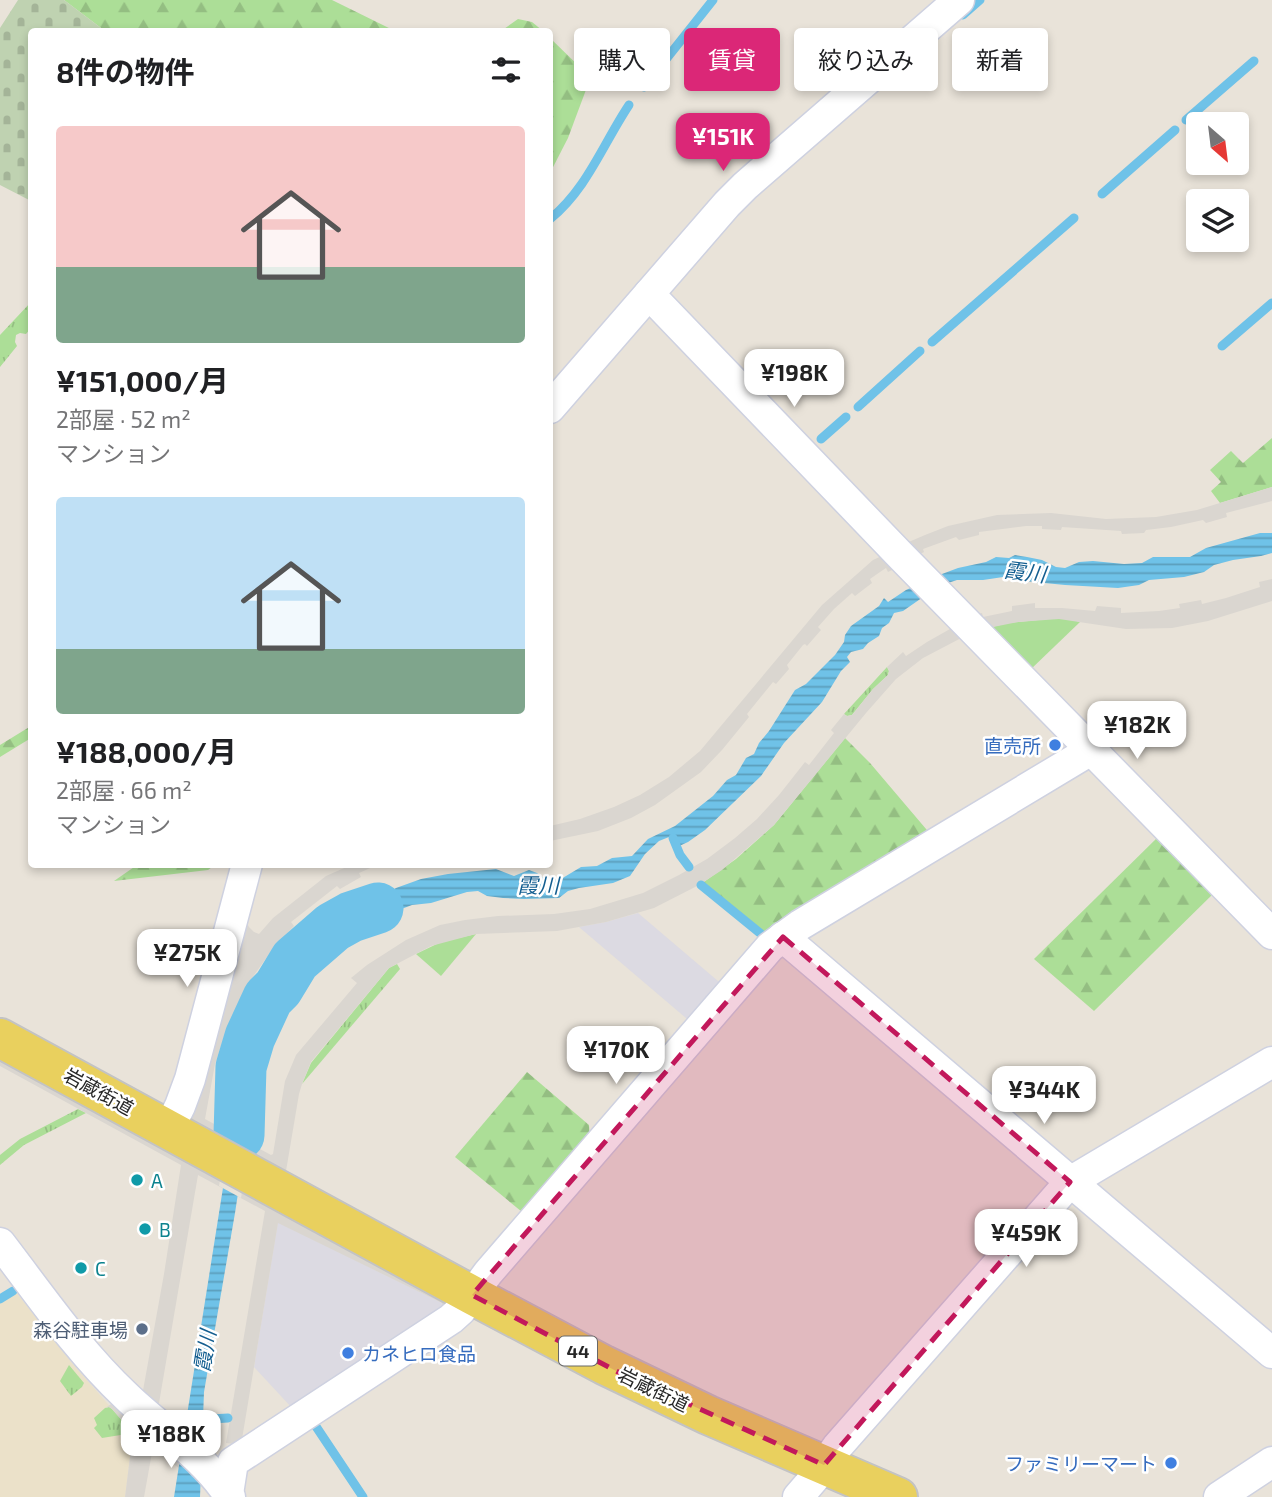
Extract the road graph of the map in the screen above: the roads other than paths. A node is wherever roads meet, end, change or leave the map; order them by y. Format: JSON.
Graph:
{"nodes":[{"id":1,"x":959,"y":0,"type":"edge"},
{"id":2,"x":649,"y":294,"type":"junction"},
{"id":3,"x":553,"y":405,"type":"edge"},
{"id":4,"x":1091,"y":751,"type":"junction"},
{"id":5,"x":246,"y":868,"type":"edge"},
{"id":6,"x":1272,"y":934,"type":"edge"},
{"id":7,"x":783,"y":937,"type":"junction"},
{"id":8,"x":0,"y":1038,"type":"edge"},
{"id":9,"x":1272,"y":1062,"type":"edge"},
{"id":10,"x":183,"y":1138,"type":"junction"},
{"id":11,"x":1070,"y":1182,"type":"junction"},
{"id":12,"x":0,"y":1243,"type":"edge"},
{"id":13,"x":471,"y":1295,"type":"junction"},
{"id":14,"x":1272,"y":1353,"type":"edge"},
{"id":15,"x":1272,"y":1462,"type":"edge"},
{"id":16,"x":824,"y":1465,"type":"junction"},
{"id":17,"x":226,"y":1492,"type":"edge"},
{"id":18,"x":797,"y":1497,"type":"edge"},
{"id":19,"x":898,"y":1497,"type":"edge"},
{"id":20,"x":1219,"y":1497,"type":"edge"}],
"edges":[{"from":1,"to":2,"type":"street"},
{"from":2,"to":3,"type":"street"},
{"from":2,"to":4,"type":"street"},
{"from":4,"to":6,"type":"street"},
{"from":4,"to":7,"type":"street"},
{"from":5,"to":10,"type":"street"},
{"from":7,"to":11,"type":"street"},
{"from":7,"to":13,"type":"street"},
{"from":8,"to":10,"type":"main road","name":"岩蔵街道","number":"44"},
{"from":9,"to":11,"type":"street"},
{"from":10,"to":13,"type":"main road","name":"岩蔵街道","number":"44"},
{"from":11,"to":14,"type":"street"},
{"from":11,"to":16,"type":"street"},
{"from":12,"to":17,"type":"street"},
{"from":13,"to":16,"type":"main road","name":"岩蔵街道","number":"44"},
{"from":13,"to":17,"type":"street"},
{"from":15,"to":20,"type":"street"},
{"from":16,"to":18,"type":"street"},
{"from":16,"to":19,"type":"main road","name":"岩蔵街道","number":"44"}]}
